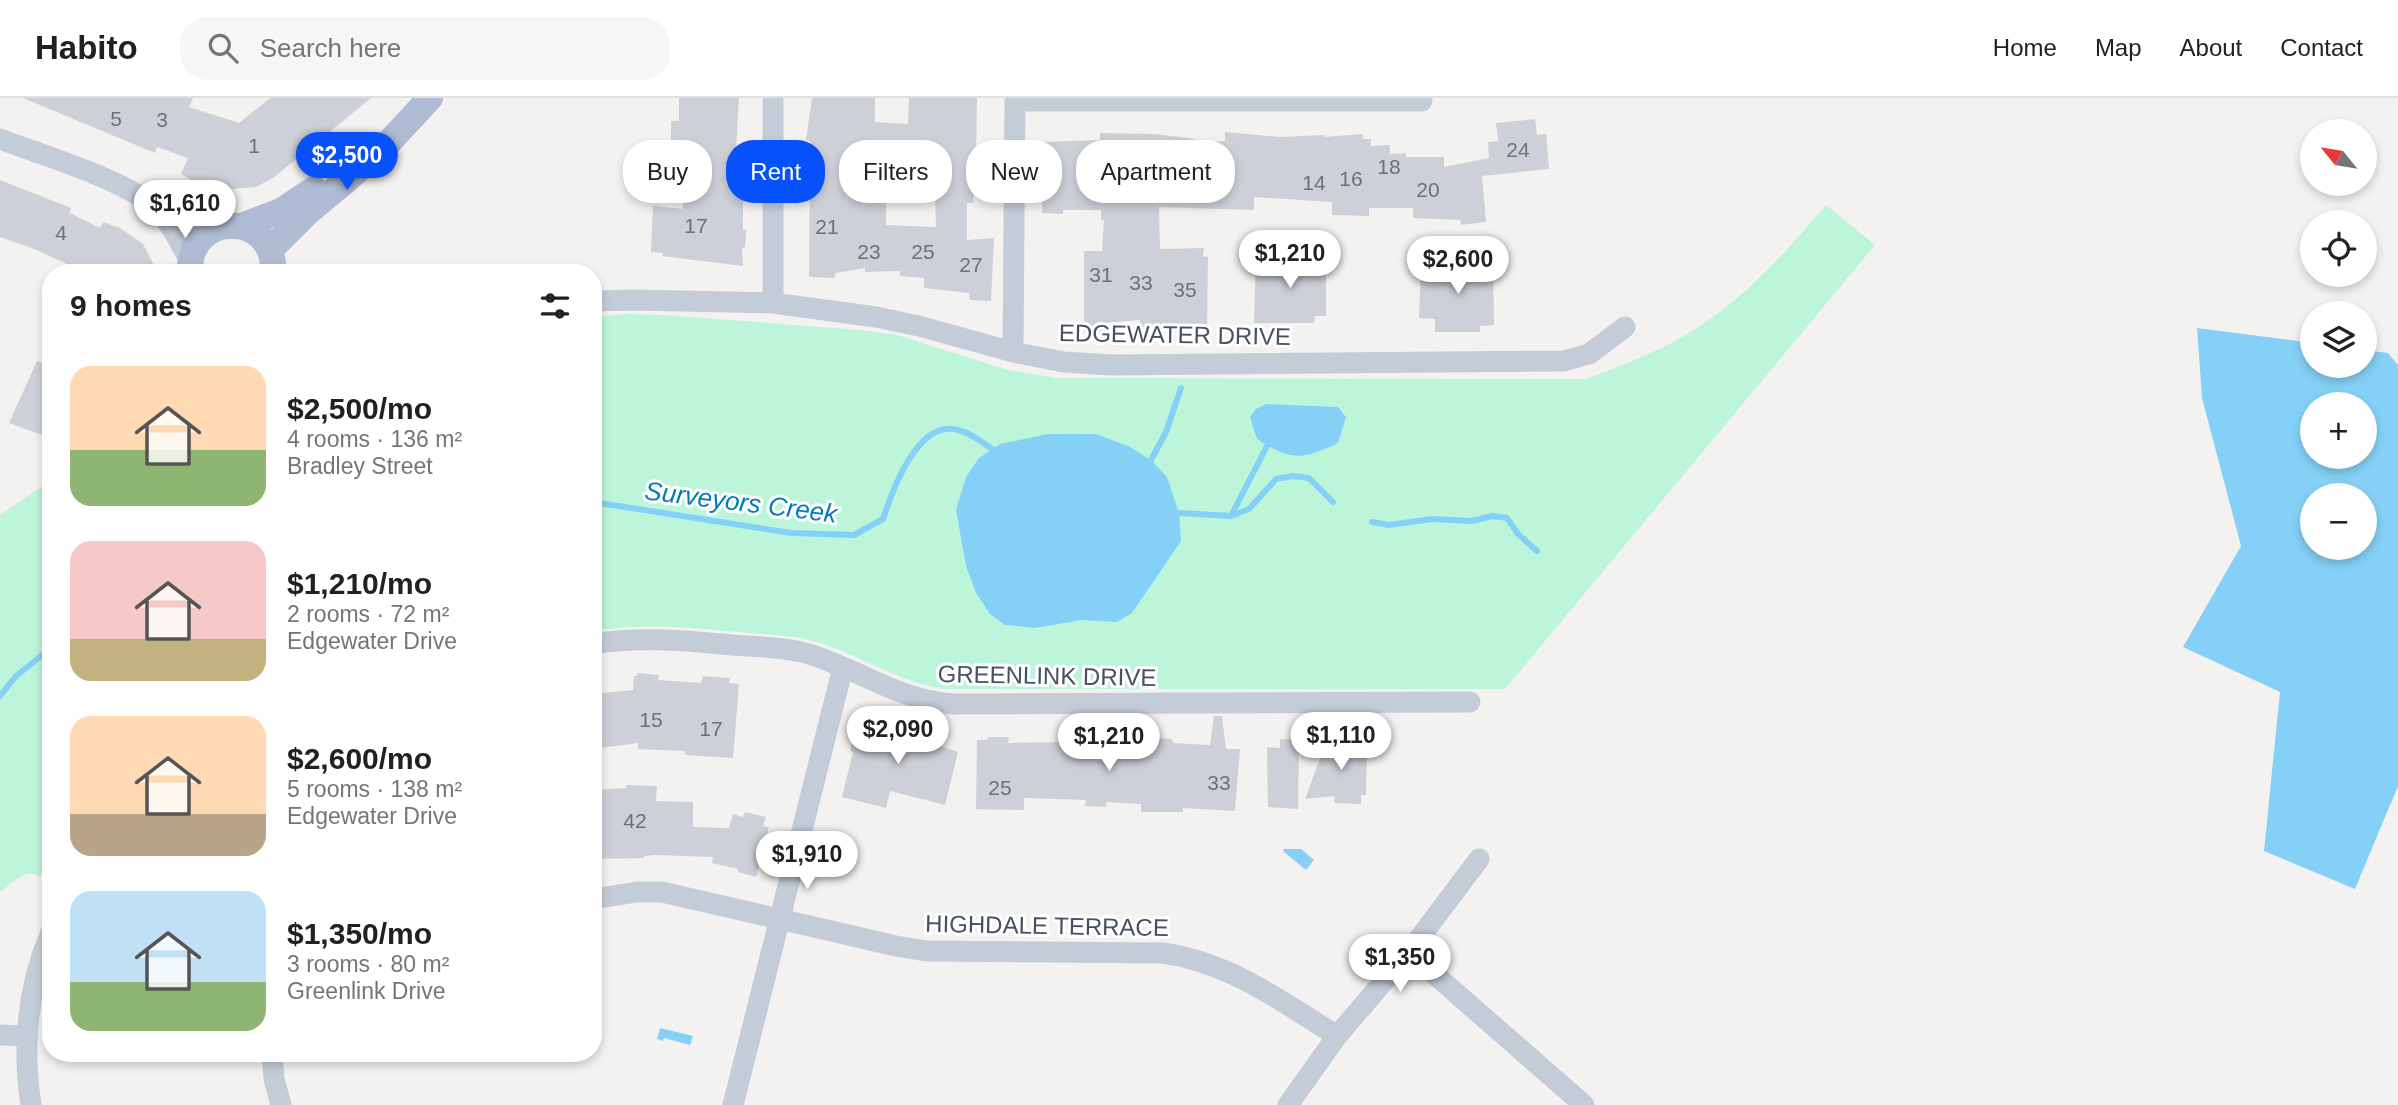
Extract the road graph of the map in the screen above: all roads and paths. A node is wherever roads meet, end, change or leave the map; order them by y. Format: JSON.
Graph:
{"nodes":[{"id":1,"x":411,"y":98,"type":"edge"},
{"id":2,"x":430,"y":98,"type":"edge"},
{"id":3,"x":773,"y":98,"type":"edge"},
{"id":4,"x":1015,"y":100,"type":"edge"},
{"id":5,"x":1422,"y":101,"type":"dead end"},
{"id":6,"x":0,"y":139,"type":"edge"},
{"id":7,"x":160,"y":212,"type":"junction"},
{"id":8,"x":231,"y":227,"type":"junction"},
{"id":9,"x":188,"y":264,"type":"edge"},
{"id":10,"x":191,"y":264,"type":"edge"},
{"id":11,"x":272,"y":264,"type":"edge"},
{"id":12,"x":274,"y":264,"type":"edge"},
{"id":13,"x":602,"y":301,"type":"edge"},
{"id":14,"x":773,"y":303,"type":"junction"},
{"id":15,"x":1625,"y":327,"type":"dead end"},
{"id":16,"x":1013,"y":352,"type":"junction"},
{"id":17,"x":602,"y":643,"type":"edge"},
{"id":18,"x":843,"y":667,"type":"junction"},
{"id":19,"x":1470,"y":702,"type":"dead end"},
{"id":20,"x":1479,"y":859,"type":"dead end"},
{"id":21,"x":602,"y":898,"type":"edge"},
{"id":22,"x":778,"y":919,"type":"junction"},
{"id":23,"x":1409,"y":952,"type":"junction"},
{"id":24,"x":42,"y":959,"type":"edge"},
{"id":25,"x":0,"y":1035,"type":"edge"},
{"id":26,"x":1336,"y":1035,"type":"junction"},
{"id":27,"x":26,"y":1036,"type":"junction"},
{"id":28,"x":273,"y":1062,"type":"edge"},
{"id":29,"x":1558,"y":1097,"type":"edge"},
{"id":30,"x":31,"y":1105,"type":"edge"},
{"id":31,"x":281,"y":1105,"type":"edge"},
{"id":32,"x":733,"y":1105,"type":"edge"},
{"id":33,"x":1288,"y":1105,"type":"edge"},
{"id":34,"x":1584,"y":1105,"type":"edge"}],
"edges":[{"from":1,"to":8,"type":"main road"},
{"from":2,"to":12,"type":"main road"},
{"from":3,"to":14,"type":"street"},
{"from":4,"to":5,"type":"street"},
{"from":4,"to":16,"type":"street"},
{"from":6,"to":7,"type":"street"},
{"from":7,"to":8,"type":"street"},
{"from":7,"to":9,"type":"street"},
{"from":8,"to":10,"type":"main road"},
{"from":8,"to":11,"type":"main road"},
{"from":13,"to":14,"type":"street","name":"EDGEWATER DRIVE"},
{"from":14,"to":16,"type":"street","name":"EDGEWATER DRIVE"},
{"from":15,"to":16,"type":"street","name":"EDGEWATER DRIVE"},
{"from":17,"to":18,"type":"street","name":"GREENLINK DRIVE"},
{"from":18,"to":19,"type":"street","name":"GREENLINK DRIVE"},
{"from":18,"to":22,"type":"street"},
{"from":20,"to":23,"type":"street"},
{"from":21,"to":22,"type":"street","name":"HIGHDALE TERRACE"},
{"from":22,"to":26,"type":"street","name":"HIGHDALE TERRACE"},
{"from":22,"to":32,"type":"street"},
{"from":23,"to":26,"type":"street"},
{"from":23,"to":29,"type":"street"},
{"from":24,"to":27,"type":"street"},
{"from":25,"to":27,"type":"street"},
{"from":26,"to":33,"type":"street"},
{"from":27,"to":30,"type":"street"},
{"from":28,"to":31,"type":"street"},
{"from":29,"to":34,"type":"street"}]}
